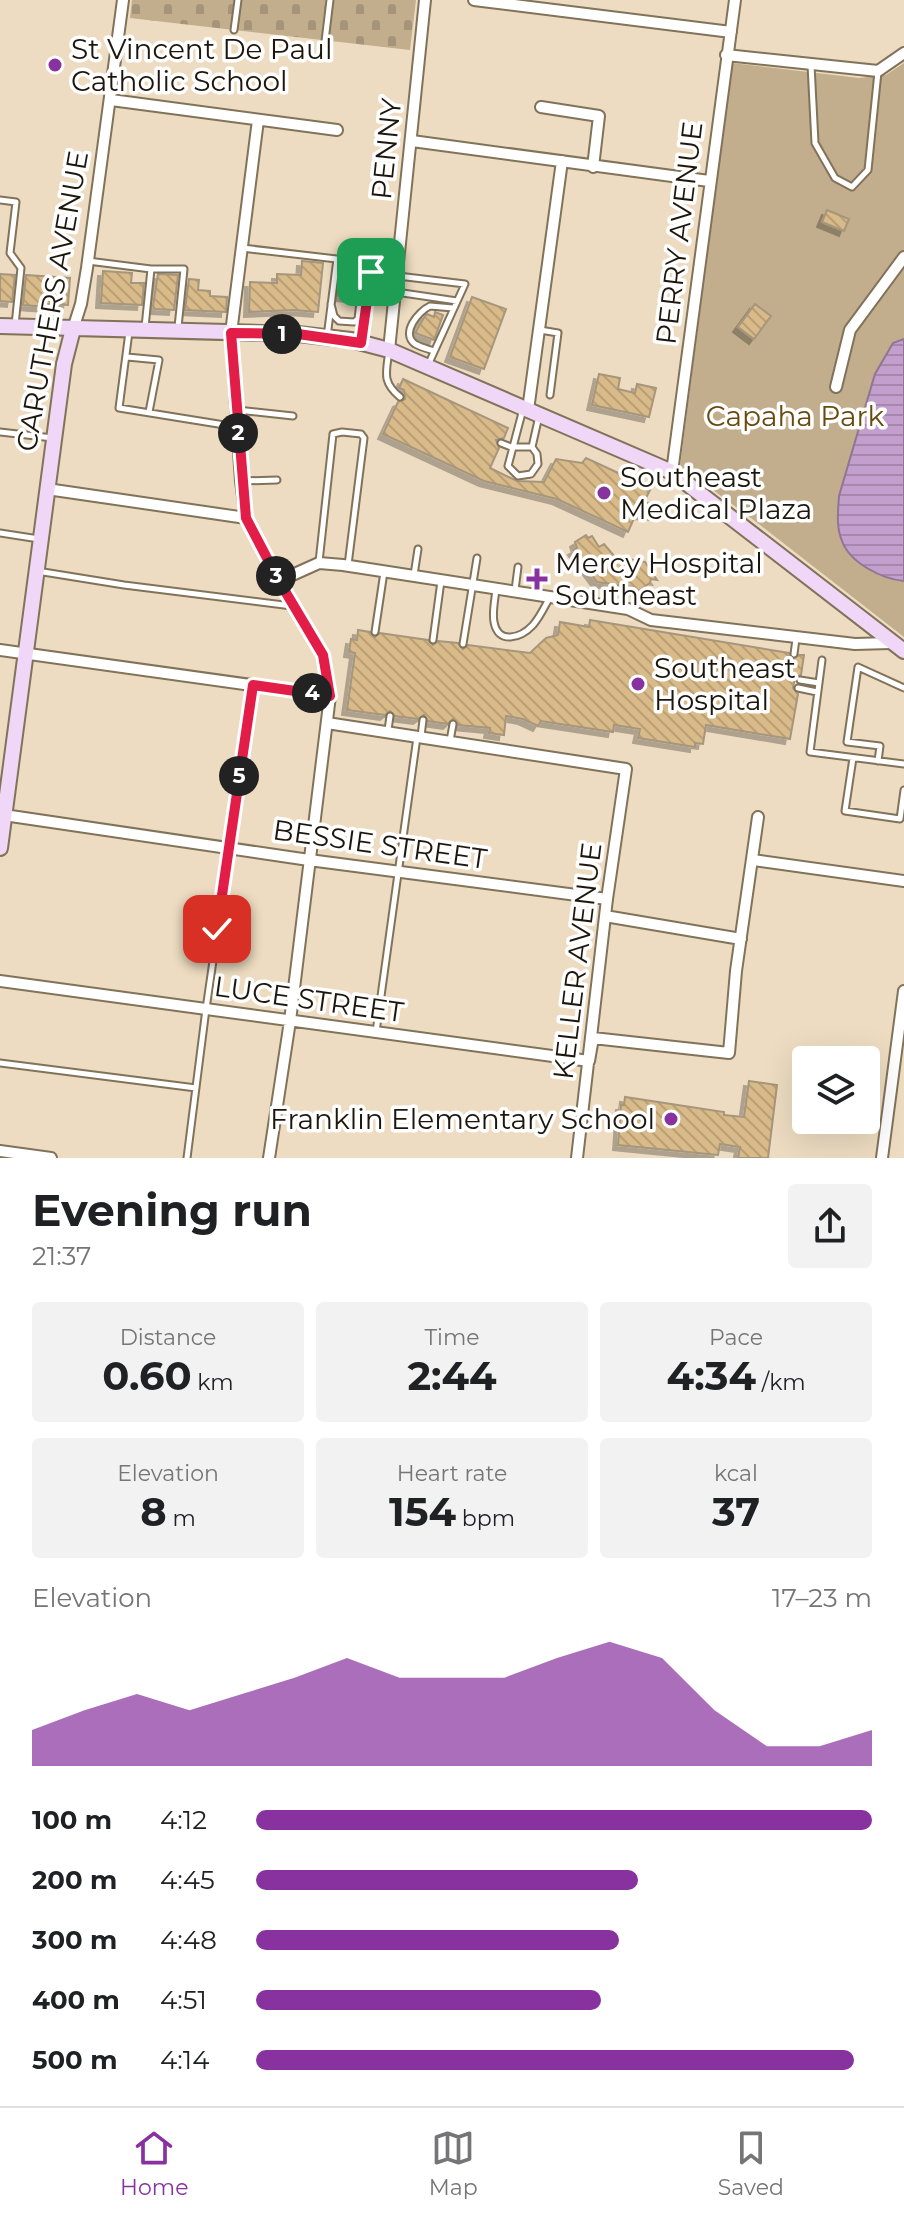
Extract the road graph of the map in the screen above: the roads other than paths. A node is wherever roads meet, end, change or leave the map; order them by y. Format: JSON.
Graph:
{"nodes":[{"id":1,"x":123,"y":0,"type":"edge"},
{"id":2,"x":238,"y":0,"type":"edge"},
{"id":3,"x":330,"y":0,"type":"edge"},
{"id":4,"x":425,"y":0,"type":"edge"},
{"id":5,"x":474,"y":0,"type":"edge"},
{"id":6,"x":735,"y":0,"type":"edge"},
{"id":7,"x":234,"y":30,"type":"dead end"},
{"id":8,"x":731,"y":32,"type":"junction"},
{"id":9,"x":325,"y":41,"type":"dead end"},
{"id":10,"x":904,"y":53,"type":"edge"},
{"id":11,"x":726,"y":55,"type":"junction"},
{"id":12,"x":811,"y":65,"type":"junction"},
{"id":13,"x":878,"y":71,"type":"junction"},
{"id":14,"x":111,"y":100,"type":"junction"},
{"id":15,"x":541,"y":107,"type":"dead end"},
{"id":16,"x":258,"y":120,"type":"junction"},
{"id":17,"x":337,"y":130,"type":"dead end"},
{"id":18,"x":412,"y":141,"type":"junction"},
{"id":19,"x":562,"y":161,"type":"junction"},
{"id":20,"x":593,"y":167,"type":"junction"},
{"id":21,"x":709,"y":181,"type":"junction"},
{"id":22,"x":0,"y":200,"type":"edge"},
{"id":23,"x":242,"y":248,"type":"junction"},
{"id":24,"x":904,"y":257,"type":"edge"},
{"id":25,"x":337,"y":259,"type":"junction"},
{"id":26,"x":88,"y":261,"type":"junction"},
{"id":27,"x":372,"y":263,"type":"junction"},
{"id":28,"x":151,"y":269,"type":"junction"},
{"id":29,"x":398,"y":271,"type":"junction"},
{"id":30,"x":371,"y":272,"type":"junction"},
{"id":31,"x":396,"y":292,"type":"junction"},
{"id":32,"x":457,"y":301,"type":"junction"},
{"id":33,"x":331,"y":304,"type":"junction"},
{"id":34,"x":453,"y":308,"type":"junction"},
{"id":35,"x":7,"y":326,"type":"edge"},
{"id":36,"x":73,"y":329,"type":"junction"},
{"id":37,"x":539,"y":330,"type":"junction"},
{"id":38,"x":129,"y":331,"type":"junction"},
{"id":39,"x":144,"y":332,"type":"junction"},
{"id":40,"x":178,"y":332,"type":"junction"},
{"id":41,"x":231,"y":333,"type":"junction"},
{"id":42,"x":327,"y":337,"type":"junction"},
{"id":43,"x":361,"y":343,"type":"junction"},
{"id":44,"x":389,"y":350,"type":"junction"},
{"id":45,"x":434,"y":351,"type":"junction"},
{"id":46,"x":127,"y":357,"type":"junction"},
{"id":47,"x":427,"y":366,"type":"junction"},
{"id":48,"x":836,"y":387,"type":"dead end"},
{"id":49,"x":550,"y":395,"type":"dead end"},
{"id":50,"x":400,"y":397,"type":"dead end"},
{"id":51,"x":236,"y":410,"type":"junction"},
{"id":52,"x":531,"y":411,"type":"junction"},
{"id":53,"x":149,"y":412,"type":"junction"},
{"id":54,"x":293,"y":416,"type":"dead end"},
{"id":55,"x":237,"y":427,"type":"junction"},
{"id":56,"x":0,"y":432,"type":"edge"},
{"id":57,"x":54,"y":439,"type":"junction"},
{"id":58,"x":501,"y":443,"type":"dead end"},
{"id":59,"x":511,"y":447,"type":"junction"},
{"id":60,"x":532,"y":447,"type":"junction"},
{"id":61,"x":672,"y":472,"type":"junction"},
{"id":62,"x":277,"y":480,"type":"dead end"},
{"id":63,"x":241,"y":481,"type":"junction"},
{"id":64,"x":47,"y":489,"type":"junction"},
{"id":65,"x":246,"y":518,"type":"junction"},
{"id":66,"x":0,"y":533,"type":"edge"},
{"id":67,"x":40,"y":539,"type":"junction"},
{"id":68,"x":418,"y":549,"type":"dead end"},
{"id":69,"x":477,"y":558,"type":"dead end"},
{"id":70,"x":319,"y":563,"type":"junction"},
{"id":71,"x":348,"y":565,"type":"junction"},
{"id":72,"x":518,"y":567,"type":"dead end"},
{"id":73,"x":36,"y":570,"type":"junction"},
{"id":74,"x":384,"y":571,"type":"junction"},
{"id":75,"x":414,"y":576,"type":"junction"},
{"id":76,"x":441,"y":580,"type":"junction"},
{"id":77,"x":279,"y":581,"type":"junction"},
{"id":78,"x":472,"y":585,"type":"junction"},
{"id":79,"x":496,"y":588,"type":"junction"},
{"id":80,"x":515,"y":591,"type":"junction"},
{"id":81,"x":550,"y":597,"type":"junction"},
{"id":82,"x":294,"y":606,"type":"junction"},
{"id":83,"x":375,"y":632,"type":"dead end"},
{"id":84,"x":797,"y":637,"type":"junction"},
{"id":85,"x":433,"y":640,"type":"dead end"},
{"id":86,"x":890,"y":643,"type":"junction"},
{"id":87,"x":463,"y":644,"type":"dead end"},
{"id":88,"x":0,"y":650,"type":"edge"},
{"id":89,"x":904,"y":651,"type":"edge"},
{"id":90,"x":24,"y":653,"type":"junction"},
{"id":91,"x":794,"y":654,"type":"dead end"},
{"id":92,"x":822,"y":660,"type":"dead end"},
{"id":93,"x":800,"y":680,"type":"dead end"},
{"id":94,"x":819,"y":683,"type":"junction"},
{"id":95,"x":253,"y":685,"type":"junction"},
{"id":96,"x":798,"y":688,"type":"dead end"},
{"id":97,"x":904,"y":688,"type":"edge"},
{"id":98,"x":817,"y":692,"type":"junction"},
{"id":99,"x":330,"y":696,"type":"junction"},
{"id":100,"x":390,"y":716,"type":"dead end"},
{"id":101,"x":423,"y":720,"type":"dead end"},
{"id":102,"x":327,"y":723,"type":"junction"},
{"id":103,"x":453,"y":724,"type":"dead end"},
{"id":104,"x":388,"y":731,"type":"junction"},
{"id":105,"x":419,"y":736,"type":"junction"},
{"id":106,"x":450,"y":742,"type":"junction"},
{"id":107,"x":853,"y":758,"type":"junction"},
{"id":108,"x":878,"y":761,"type":"junction"},
{"id":109,"x":904,"y":764,"type":"edge"},
{"id":110,"x":904,"y":790,"type":"edge"},
{"id":111,"x":4,"y":815,"type":"junction"},
{"id":112,"x":758,"y":817,"type":"dead end"},
{"id":113,"x":0,"y":848,"type":"edge"},
{"id":114,"x":228,"y":848,"type":"junction"},
{"id":115,"x":309,"y":860,"type":"junction"},
{"id":116,"x":753,"y":860,"type":"junction"},
{"id":117,"x":398,"y":872,"type":"junction"},
{"id":118,"x":904,"y":881,"type":"edge"},
{"id":119,"x":607,"y":899,"type":"junction"},
{"id":120,"x":605,"y":916,"type":"junction"},
{"id":121,"x":741,"y":939,"type":"junction"},
{"id":122,"x":0,"y":981,"type":"edge"},
{"id":123,"x":904,"y":991,"type":"edge"},
{"id":124,"x":206,"y":1009,"type":"junction"},
{"id":125,"x":902,"y":1018,"type":"edge"},
{"id":126,"x":290,"y":1021,"type":"junction"},
{"id":127,"x":376,"y":1032,"type":"junction"},
{"id":128,"x":589,"y":1061,"type":"junction"},
{"id":129,"x":0,"y":1063,"type":"edge"},
{"id":130,"x":196,"y":1088,"type":"junction"},
{"id":131,"x":890,"y":1102,"type":"junction"},
{"id":132,"x":904,"y":1104,"type":"edge"},
{"id":133,"x":0,"y":1151,"type":"edge"},
{"id":134,"x":51,"y":1158,"type":"edge"},
{"id":135,"x":187,"y":1158,"type":"edge"},
{"id":136,"x":269,"y":1158,"type":"edge"},
{"id":137,"x":577,"y":1158,"type":"edge"},
{"id":138,"x":882,"y":1158,"type":"edge"}],
"edges":[{"from":1,"to":14,"type":"street","name":"CARUTHERS AVENUE"},
{"from":2,"to":7,"type":"lane"},
{"from":3,"to":9,"type":"lane"},
{"from":4,"to":18,"type":"street","name":"PENNY"},
{"from":5,"to":8,"type":"street"},
{"from":6,"to":8,"type":"street","name":"PERRY AVENUE"},
{"from":8,"to":11,"type":"street","name":"PERRY AVENUE"},
{"from":10,"to":13,"type":"street"},
{"from":11,"to":12,"type":"street"},
{"from":11,"to":21,"type":"street","name":"PERRY AVENUE"},
{"from":12,"to":13,"type":"street"},
{"from":12,"to":13,"type":"lane"},
{"from":14,"to":16,"type":"street"},
{"from":14,"to":26,"type":"street","name":"CARUTHERS AVENUE"},
{"from":15,"to":20,"type":"street"},
{"from":16,"to":17,"type":"street"},
{"from":16,"to":23,"type":"street"},
{"from":18,"to":19,"type":"street"},
{"from":18,"to":29,"type":"street","name":"PENNY"},
{"from":19,"to":20,"type":"street"},
{"from":19,"to":37,"type":"street"},
{"from":20,"to":21,"type":"street"},
{"from":21,"to":61,"type":"street","name":"PERRY AVENUE"},
{"from":22,"to":35,"type":"lane"},
{"from":23,"to":25,"type":"lane"},
{"from":23,"to":41,"type":"street"},
{"from":24,"to":48,"type":"street"},
{"from":25,"to":27,"type":"lane"},
{"from":25,"to":33,"type":"lane"},
{"from":26,"to":28,"type":"lane"},
{"from":26,"to":36,"type":"street","name":"CARUTHERS AVENUE"},
{"from":27,"to":29,"type":"lane"},
{"from":27,"to":30,"type":"lane"},
{"from":28,"to":39,"type":"lane"},
{"from":28,"to":40,"type":"lane"},
{"from":29,"to":31,"type":"street","name":"PENNY"},
{"from":29,"to":32,"type":"lane"},
{"from":30,"to":33,"type":"lane"},
{"from":30,"to":43,"type":"lane"},
{"from":31,"to":32,"type":"lane"},
{"from":31,"to":44,"type":"street","name":"PENNY"},
{"from":32,"to":34,"type":"lane"},
{"from":33,"to":42,"type":"lane"},
{"from":34,"to":45,"type":"lane"},
{"from":34,"to":45,"type":"lane"},
{"from":35,"to":36,"type":"main road"},
{"from":36,"to":38,"type":"main road"},
{"from":36,"to":57,"type":"main road","name":"CARUTHERS AVENUE"},
{"from":37,"to":49,"type":"lane"},
{"from":37,"to":52,"type":"street"},
{"from":38,"to":39,"type":"main road"},
{"from":38,"to":46,"type":"lane"},
{"from":39,"to":40,"type":"main road"},
{"from":40,"to":41,"type":"main road"},
{"from":41,"to":42,"type":"main road"},
{"from":41,"to":51,"type":"street"},
{"from":42,"to":43,"type":"main road"},
{"from":43,"to":44,"type":"main road"},
{"from":44,"to":47,"type":"main road"},
{"from":44,"to":50,"type":"lane"},
{"from":45,"to":47,"type":"lane"},
{"from":46,"to":53,"type":"lane"},
{"from":46,"to":53,"type":"lane"},
{"from":47,"to":52,"type":"main road"},
{"from":51,"to":54,"type":"lane"},
{"from":51,"to":55,"type":"street"},
{"from":52,"to":59,"type":"lane"},
{"from":52,"to":60,"type":"lane"},
{"from":52,"to":61,"type":"main road"},
{"from":53,"to":55,"type":"lane"},
{"from":55,"to":63,"type":"street"},
{"from":56,"to":57,"type":"lane"},
{"from":57,"to":64,"type":"main road","name":"CARUTHERS AVENUE"},
{"from":58,"to":59,"type":"lane"},
{"from":59,"to":60,"type":"lane"},
{"from":59,"to":60,"type":"lane"},
{"from":61,"to":86,"type":"main road"},
{"from":62,"to":63,"type":"lane"},
{"from":63,"to":65,"type":"street"},
{"from":64,"to":65,"type":"street"},
{"from":64,"to":67,"type":"main road","name":"CARUTHERS AVENUE"},
{"from":65,"to":77,"type":"street"},
{"from":66,"to":67,"type":"lane"},
{"from":67,"to":73,"type":"main road","name":"CARUTHERS AVENUE"},
{"from":68,"to":75,"type":"lane"},
{"from":69,"to":78,"type":"lane"},
{"from":70,"to":71,"type":"street"},
{"from":70,"to":71,"type":"lane"},
{"from":70,"to":77,"type":"street"},
{"from":71,"to":74,"type":"street"},
{"from":72,"to":80,"type":"lane"},
{"from":73,"to":82,"type":"lane"},
{"from":73,"to":90,"type":"main road","name":"CARUTHERS AVENUE"},
{"from":74,"to":75,"type":"street"},
{"from":74,"to":83,"type":"lane"},
{"from":75,"to":76,"type":"street"},
{"from":76,"to":78,"type":"street"},
{"from":76,"to":85,"type":"lane"},
{"from":77,"to":82,"type":"street"},
{"from":78,"to":79,"type":"street"},
{"from":78,"to":87,"type":"lane"},
{"from":79,"to":80,"type":"street"},
{"from":79,"to":81,"type":"lane"},
{"from":80,"to":81,"type":"street"},
{"from":81,"to":84,"type":"street"},
{"from":82,"to":99,"type":"street"},
{"from":84,"to":86,"type":"street"},
{"from":84,"to":91,"type":"lane"},
{"from":86,"to":89,"type":"main road"},
{"from":88,"to":90,"type":"street"},
{"from":90,"to":95,"type":"street"},
{"from":90,"to":111,"type":"main road","name":"CARUTHERS AVENUE"},
{"from":92,"to":94,"type":"lane"},
{"from":93,"to":94,"type":"lane"},
{"from":94,"to":98,"type":"lane"},
{"from":95,"to":99,"type":"street"},
{"from":95,"to":114,"type":"lane"},
{"from":96,"to":98,"type":"lane"},
{"from":97,"to":108,"type":"lane"},
{"from":98,"to":107,"type":"lane"},
{"from":99,"to":102,"type":"street"},
{"from":100,"to":104,"type":"lane"},
{"from":101,"to":105,"type":"lane"},
{"from":102,"to":104,"type":"street"},
{"from":102,"to":115,"type":"street"},
{"from":103,"to":106,"type":"lane"},
{"from":104,"to":105,"type":"street"},
{"from":105,"to":106,"type":"street"},
{"from":105,"to":117,"type":"lane"},
{"from":106,"to":119,"type":"street","name":"KELLER AVENUE"},
{"from":107,"to":108,"type":"lane"},
{"from":107,"to":110,"type":"lane"},
{"from":108,"to":109,"type":"lane"},
{"from":111,"to":113,"type":"main road","name":"CARUTHERS AVENUE"},
{"from":111,"to":114,"type":"street","name":"BESSIE STREET"},
{"from":112,"to":116,"type":"street"},
{"from":114,"to":115,"type":"street","name":"BESSIE STREET"},
{"from":114,"to":124,"type":"lane"},
{"from":115,"to":117,"type":"street","name":"BESSIE STREET"},
{"from":115,"to":126,"type":"street"},
{"from":116,"to":118,"type":"street"},
{"from":116,"to":121,"type":"street"},
{"from":117,"to":119,"type":"street","name":"BESSIE STREET"},
{"from":117,"to":127,"type":"lane"},
{"from":119,"to":120,"type":"street","name":"KELLER AVENUE"},
{"from":120,"to":121,"type":"street"},
{"from":120,"to":128,"type":"street","name":"KELLER AVENUE"},
{"from":121,"to":128,"type":"street"},
{"from":122,"to":124,"type":"street","name":"LUCE STREET"},
{"from":123,"to":125,"type":"street"},
{"from":124,"to":126,"type":"street","name":"LUCE STREET"},
{"from":124,"to":130,"type":"lane"},
{"from":125,"to":131,"type":"street"},
{"from":126,"to":127,"type":"street","name":"LUCE STREET"},
{"from":126,"to":136,"type":"street"},
{"from":127,"to":128,"type":"street","name":"LUCE STREET"},
{"from":128,"to":137,"type":"street","name":"KELLER AVENUE"},
{"from":129,"to":130,"type":"lane"},
{"from":130,"to":135,"type":"lane"},
{"from":131,"to":132,"type":"street"},
{"from":131,"to":138,"type":"street"},
{"from":133,"to":134,"type":"street"}]}
